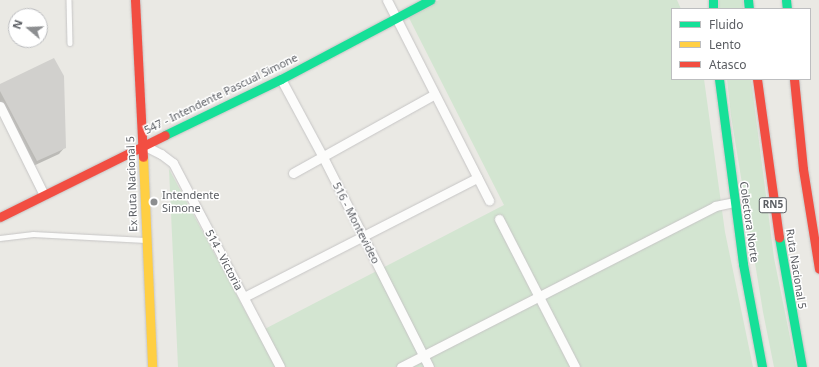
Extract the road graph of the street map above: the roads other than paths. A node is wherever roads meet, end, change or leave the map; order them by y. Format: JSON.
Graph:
{"nodes":[{"id":1,"x":69,"y":0,"type":"edge"},
{"id":2,"x":135,"y":0,"type":"edge"},
{"id":3,"x":387,"y":0,"type":"edge"},
{"id":4,"x":430,"y":0,"type":"edge"},
{"id":5,"x":396,"y":18,"type":"junction"},
{"id":6,"x":70,"y":43,"type":"dead end"},
{"id":7,"x":281,"y":79,"type":"junction"},
{"id":8,"x":718,"y":80,"type":"edge"},
{"id":9,"x":757,"y":80,"type":"edge"},
{"id":10,"x":794,"y":80,"type":"edge"},
{"id":11,"x":435,"y":94,"type":"junction"},
{"id":12,"x":0,"y":106,"type":"edge"},
{"id":13,"x":143,"y":145,"type":"junction"},
{"id":14,"x":323,"y":157,"type":"junction"},
{"id":15,"x":293,"y":173,"type":"dead end"},
{"id":16,"x":477,"y":178,"type":"junction"},
{"id":17,"x":44,"y":195,"type":"junction"},
{"id":18,"x":489,"y":200,"type":"dead end"},
{"id":19,"x":734,"y":202,"type":"junction"},
{"id":20,"x":0,"y":217,"type":"edge"},
{"id":21,"x":499,"y":219,"type":"dead end"},
{"id":22,"x":362,"y":236,"type":"junction"},
{"id":23,"x":0,"y":238,"type":"edge"},
{"id":24,"x":147,"y":240,"type":"junction"},
{"id":25,"x":819,"y":269,"type":"edge"},
{"id":26,"x":244,"y":297,"type":"junction"},
{"id":27,"x":539,"y":297,"type":"junction"},
{"id":28,"x":423,"y":356,"type":"junction"},
{"id":29,"x":152,"y":367,"type":"edge"},
{"id":30,"x":280,"y":367,"type":"edge"},
{"id":31,"x":401,"y":367,"type":"edge"},
{"id":32,"x":429,"y":367,"type":"edge"},
{"id":33,"x":575,"y":367,"type":"edge"},
{"id":34,"x":762,"y":367,"type":"edge"},
{"id":35,"x":802,"y":367,"type":"edge"}],
"edges":[{"from":1,"to":6,"type":"lane"},
{"from":2,"to":13,"type":"main road","name":"Ex Ruta Nacional 5"},
{"from":3,"to":5,"type":"street"},
{"from":4,"to":5,"type":"main road","name":"547 - Intendente Pascual Simone"},
{"from":5,"to":7,"type":"main road","name":"547 - Intendente Pascual Simone"},
{"from":5,"to":11,"type":"street"},
{"from":7,"to":13,"type":"main road","name":"547 - Intendente Pascual Simone"},
{"from":7,"to":14,"type":"street","name":"516 - Montevideo"},
{"from":8,"to":19,"type":"main road","name":"Colectora Norte"},
{"from":9,"to":35,"type":"main road","name":"Ruta Nacional 5","number":"RN5"},
{"from":10,"to":25,"type":"main road","name":"Ruta Nacional 5"},
{"from":11,"to":14,"type":"street"},
{"from":11,"to":16,"type":"street"},
{"from":12,"to":17,"type":"street"},
{"from":13,"to":17,"type":"main road","name":"547 - Intendente Pascual Simone"},
{"from":13,"to":24,"type":"main road","name":"Ex Ruta Nacional 5"},
{"from":13,"to":26,"type":"street","name":"514 - Victoria"},
{"from":14,"to":15,"type":"street"},
{"from":14,"to":22,"type":"street","name":"516 - Montevideo"},
{"from":16,"to":18,"type":"street"},
{"from":16,"to":22,"type":"street"},
{"from":17,"to":20,"type":"main road","name":"547 - Intendente Pascual Simone"},
{"from":19,"to":27,"type":"street"},
{"from":19,"to":34,"type":"main road","name":"Colectora Norte"},
{"from":21,"to":27,"type":"street"},
{"from":22,"to":26,"type":"street"},
{"from":22,"to":28,"type":"street","name":"516 - Montevideo"},
{"from":23,"to":24,"type":"lane"},
{"from":24,"to":29,"type":"main road","name":"Ex Ruta Nacional 5"},
{"from":26,"to":30,"type":"street","name":"514 - Victoria"},
{"from":27,"to":28,"type":"street"},
{"from":27,"to":33,"type":"street"},
{"from":28,"to":31,"type":"street"},
{"from":28,"to":32,"type":"street","name":"516 - Montevideo"}]}
